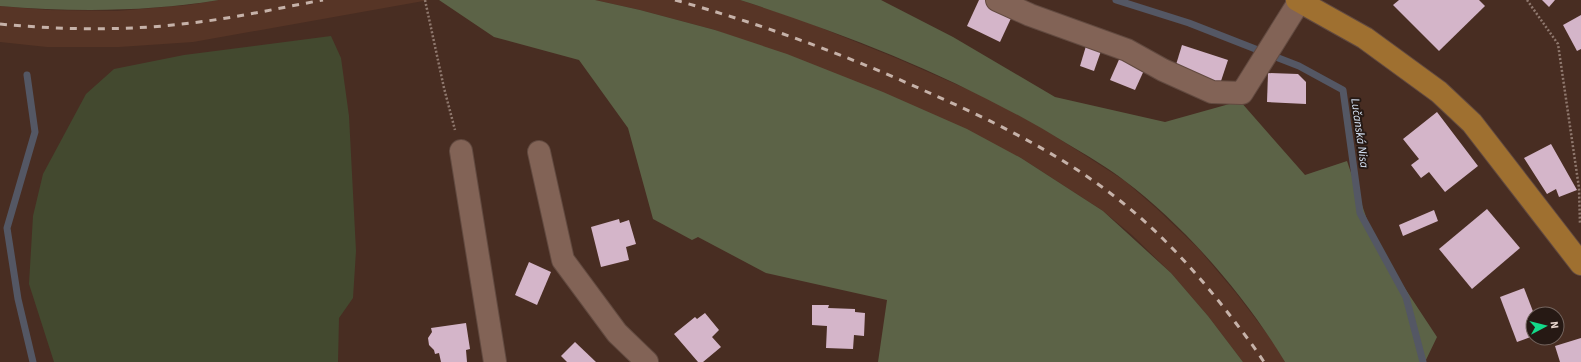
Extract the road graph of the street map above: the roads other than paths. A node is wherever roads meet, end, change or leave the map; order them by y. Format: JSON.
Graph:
{"nodes":[{"id":1,"x":997,"y":0,"type":"edge"},
{"id":2,"x":1298,"y":1,"type":"edge"},
{"id":3,"x":461,"y":151,"type":"road end"},
{"id":4,"x":539,"y":152,"type":"dead end"},
{"id":5,"x":1581,"y":264,"type":"edge"},
{"id":6,"x":495,"y":362,"type":"edge"},
{"id":7,"x":647,"y":362,"type":"edge"}],
"edges":[{"from":1,"to":2,"type":"street"},
{"from":2,"to":5,"type":"main road"},
{"from":3,"to":6,"type":"street"},
{"from":4,"to":7,"type":"street"}]}
